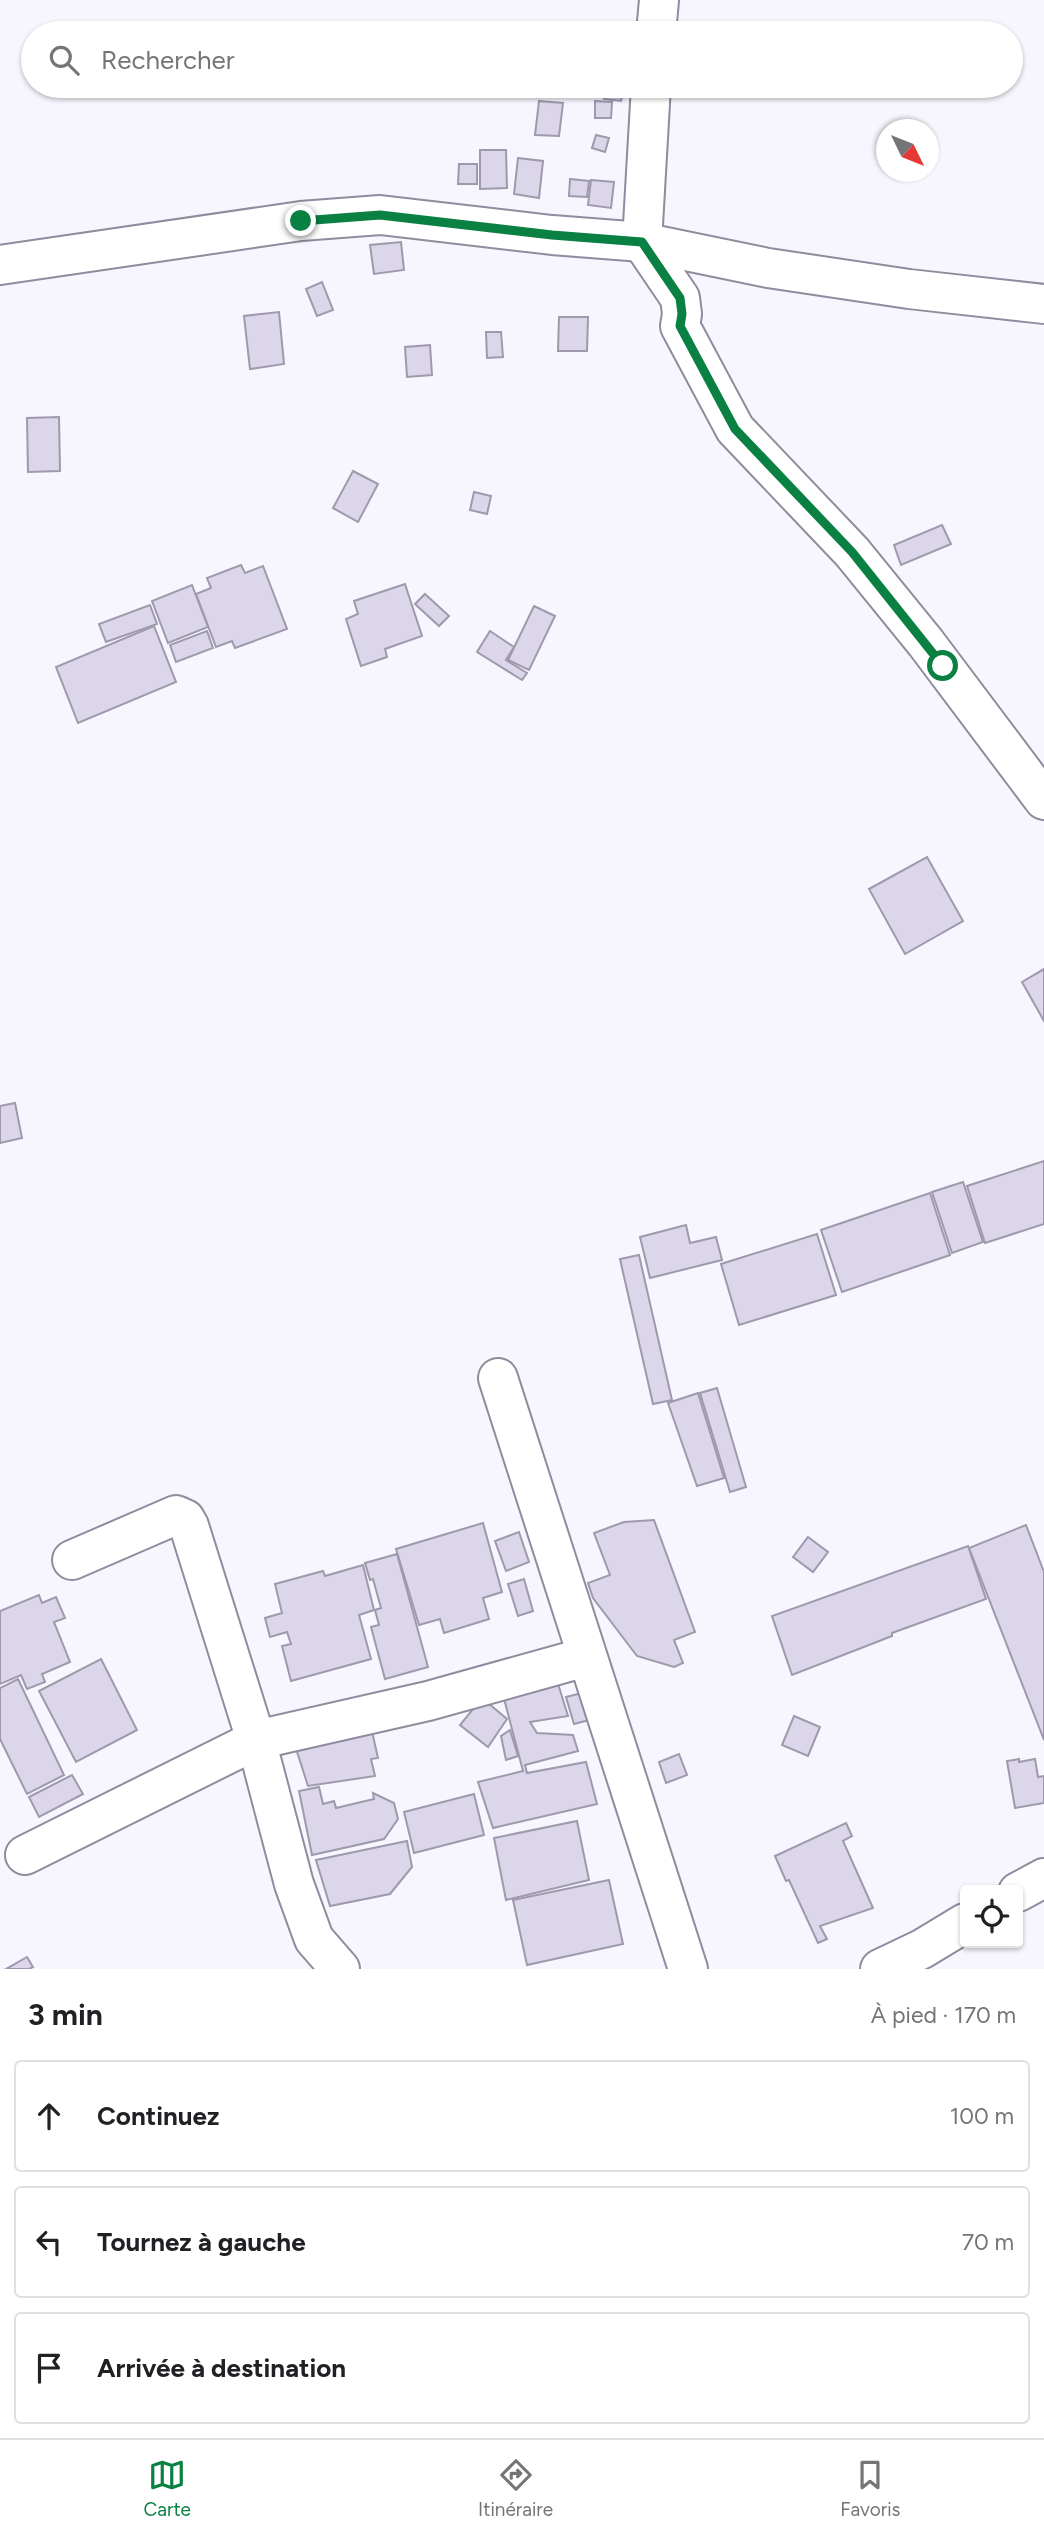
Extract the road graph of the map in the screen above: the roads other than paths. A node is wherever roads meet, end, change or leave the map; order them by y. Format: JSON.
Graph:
{"nodes":[{"id":1,"x":659,"y":0,"type":"edge"},
{"id":2,"x":657,"y":21,"type":"edge"},
{"id":3,"x":650,"y":98,"type":"edge"},
{"id":4,"x":642,"y":242,"type":"junction"},
{"id":5,"x":0,"y":265,"type":"edge"},
{"id":6,"x":1044,"y":304,"type":"edge"},
{"id":7,"x":1044,"y":800,"type":"edge"},
{"id":8,"x":498,"y":1378,"type":"dead end"},
{"id":9,"x":72,"y":1560,"type":"dead end"},
{"id":10,"x":586,"y":1657,"type":"junction"},
{"id":11,"x":256,"y":1740,"type":"junction"},
{"id":12,"x":25,"y":1855,"type":"dead end"},
{"id":13,"x":1044,"y":1878,"type":"edge"},
{"id":14,"x":1023,"y":1889,"type":"edge"},
{"id":15,"x":960,"y":1926,"type":"edge"},
{"id":16,"x":340,"y":1969,"type":"edge"},
{"id":17,"x":688,"y":1969,"type":"edge"},
{"id":18,"x":880,"y":1969,"type":"edge"}],
"edges":[{"from":1,"to":2,"type":"street"},
{"from":3,"to":4,"type":"street"},
{"from":4,"to":5,"type":"street"},
{"from":4,"to":6,"type":"street"},
{"from":4,"to":7,"type":"street"},
{"from":8,"to":10,"type":"street"},
{"from":9,"to":11,"type":"street"},
{"from":10,"to":11,"type":"street"},
{"from":10,"to":17,"type":"street"},
{"from":11,"to":12,"type":"street"},
{"from":11,"to":16,"type":"street"},
{"from":13,"to":14,"type":"street"},
{"from":15,"to":18,"type":"street"}]}
